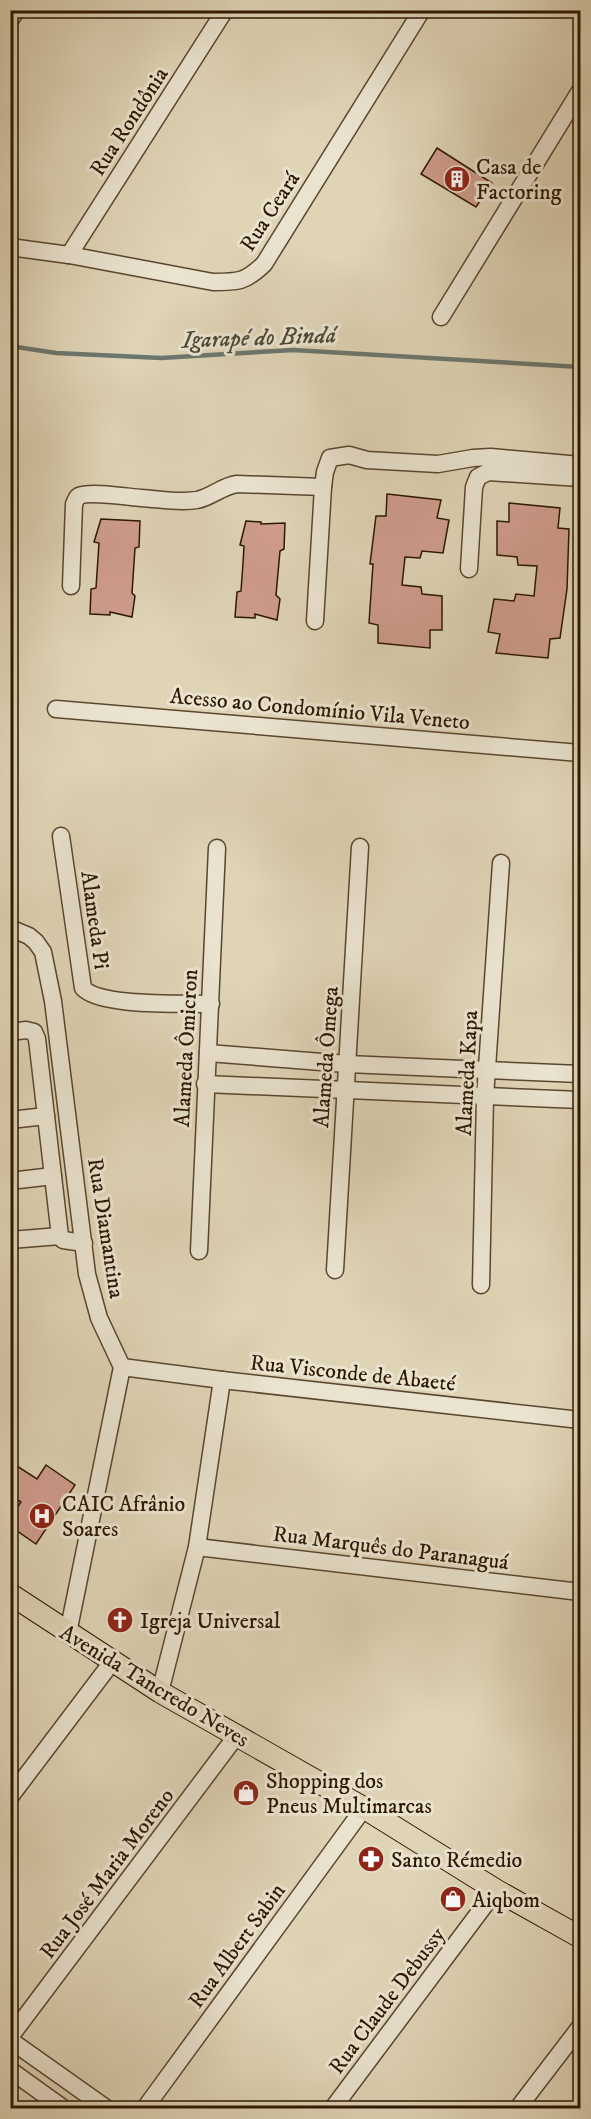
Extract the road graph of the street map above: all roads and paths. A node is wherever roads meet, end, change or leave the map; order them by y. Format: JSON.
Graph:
{"nodes":[{"id":1,"x":17,"y":10,"type":"edge"},
{"id":2,"x":225,"y":10,"type":"edge"},
{"id":3,"x":422,"y":10,"type":"edge"},
{"id":4,"x":10,"y":20,"type":"edge"},
{"id":5,"x":580,"y":91,"type":"edge"},
{"id":6,"x":10,"y":247,"type":"edge"},
{"id":7,"x":69,"y":255,"type":"junction"},
{"id":8,"x":441,"y":317,"type":"dead end"},
{"id":9,"x":580,"y":465,"type":"edge"},
{"id":10,"x":580,"y":478,"type":"edge"},
{"id":11,"x":323,"y":487,"type":"junction"},
{"id":12,"x":469,"y":568,"type":"dead end"},
{"id":13,"x":71,"y":586,"type":"dead end"},
{"id":14,"x":315,"y":621,"type":"dead end"},
{"id":15,"x":56,"y":709,"type":"dead end"},
{"id":16,"x":580,"y":753,"type":"edge"},
{"id":17,"x":61,"y":836,"type":"dead end"},
{"id":18,"x":360,"y":847,"type":"dead end"},
{"id":19,"x":217,"y":848,"type":"dead end"},
{"id":20,"x":501,"y":863,"type":"dead end"},
{"id":21,"x":10,"y":928,"type":"edge"},
{"id":22,"x":211,"y":1005,"type":"junction"},
{"id":23,"x":10,"y":1032,"type":"edge"},
{"id":24,"x":208,"y":1053,"type":"junction"},
{"id":25,"x":347,"y":1064,"type":"junction"},
{"id":26,"x":487,"y":1071,"type":"junction"},
{"id":27,"x":580,"y":1074,"type":"edge"},
{"id":28,"x":205,"y":1084,"type":"junction"},
{"id":29,"x":345,"y":1090,"type":"junction"},
{"id":30,"x":485,"y":1097,"type":"junction"},
{"id":31,"x":580,"y":1100,"type":"edge"},
{"id":32,"x":46,"y":1116,"type":"junction"},
{"id":33,"x":10,"y":1120,"type":"edge"},
{"id":34,"x":53,"y":1176,"type":"junction"},
{"id":35,"x":10,"y":1181,"type":"edge"},
{"id":36,"x":60,"y":1236,"type":"junction"},
{"id":37,"x":10,"y":1240,"type":"edge"},
{"id":38,"x":84,"y":1243,"type":"junction"},
{"id":39,"x":199,"y":1251,"type":"dead end"},
{"id":40,"x":335,"y":1270,"type":"dead end"},
{"id":41,"x":480,"y":1284,"type":"dead end"},
{"id":42,"x":122,"y":1367,"type":"junction"},
{"id":43,"x":222,"y":1380,"type":"junction"},
{"id":44,"x":580,"y":1420,"type":"edge"},
{"id":45,"x":197,"y":1547,"type":"junction"},
{"id":46,"x":580,"y":1592,"type":"edge"},
{"id":47,"x":10,"y":1594,"type":"edge"},
{"id":48,"x":68,"y":1633,"type":"junction"},
{"id":49,"x":112,"y":1662,"type":"junction"},
{"id":50,"x":160,"y":1692,"type":"junction"},
{"id":51,"x":237,"y":1735,"type":"junction"},
{"id":52,"x":10,"y":1797,"type":"edge"},
{"id":53,"x":364,"y":1808,"type":"junction"},
{"id":54,"x":496,"y":1890,"type":"junction"},
{"id":55,"x":580,"y":1937,"type":"edge"},
{"id":56,"x":580,"y":2027,"type":"edge"},
{"id":57,"x":10,"y":2039,"type":"edge"},
{"id":58,"x":10,"y":2070,"type":"edge"},
{"id":59,"x":63,"y":2109,"type":"edge"},
{"id":60,"x":106,"y":2109,"type":"edge"},
{"id":61,"x":145,"y":2109,"type":"edge"},
{"id":62,"x":333,"y":2109,"type":"edge"},
{"id":63,"x":518,"y":2109,"type":"edge"}],
"edges":[{"from":1,"to":4,"type":"street"},
{"from":2,"to":7,"type":"street","name":"Rua Rondônia"},
{"from":3,"to":7,"type":"street","name":"Rua Ceará"},
{"from":5,"to":8,"type":"street"},
{"from":6,"to":7,"type":"street"},
{"from":9,"to":11,"type":"street"},
{"from":10,"to":12,"type":"street"},
{"from":11,"to":13,"type":"street"},
{"from":11,"to":14,"type":"street"},
{"from":15,"to":16,"type":"street","name":"Acesso ao Condomínio Vila Veneto"},
{"from":17,"to":22,"type":"street","name":"Alameda Pi"},
{"from":18,"to":25,"type":"street","name":"Alameda Ômega"},
{"from":19,"to":22,"type":"street","name":"Alameda Ômicron"},
{"from":20,"to":26,"type":"street","name":"Alameda Kapa"},
{"from":21,"to":38,"type":"street","name":"Rua Diamantina"},
{"from":22,"to":24,"type":"street","name":"Alameda Ômicron"},
{"from":23,"to":32,"type":"street"},
{"from":24,"to":25,"type":"street"},
{"from":24,"to":28,"type":"street","name":"Alameda Ômicron"},
{"from":25,"to":26,"type":"street"},
{"from":25,"to":29,"type":"street","name":"Alameda Ômega"},
{"from":26,"to":27,"type":"street"},
{"from":26,"to":30,"type":"street","name":"Alameda Kapa"},
{"from":28,"to":29,"type":"street"},
{"from":28,"to":39,"type":"street","name":"Alameda Ômicron"},
{"from":29,"to":30,"type":"street"},
{"from":29,"to":40,"type":"street","name":"Alameda Ômega"},
{"from":30,"to":31,"type":"street"},
{"from":30,"to":41,"type":"street","name":"Alameda Kapa"},
{"from":32,"to":33,"type":"street"},
{"from":32,"to":34,"type":"street"},
{"from":34,"to":35,"type":"street"},
{"from":34,"to":36,"type":"street"},
{"from":36,"to":37,"type":"street"},
{"from":36,"to":38,"type":"street"},
{"from":38,"to":42,"type":"street","name":"Rua Diamantina"},
{"from":42,"to":43,"type":"street","name":"Rua Visconde de Abaeté"},
{"from":42,"to":48,"type":"street"},
{"from":43,"to":44,"type":"street","name":"Rua Visconde de Abaeté"},
{"from":43,"to":45,"type":"street"},
{"from":45,"to":46,"type":"street","name":"Rua Marquês do Paranaguá"},
{"from":45,"to":50,"type":"street"},
{"from":47,"to":48,"type":"main road","name":"Avenida Tancredo Neves"},
{"from":48,"to":49,"type":"main road","name":"Avenida Tancredo Neves"},
{"from":49,"to":50,"type":"main road","name":"Avenida Tancredo Neves"},
{"from":49,"to":52,"type":"street"},
{"from":50,"to":51,"type":"main road","name":"Avenida Tancredo Neves"},
{"from":51,"to":53,"type":"main road","name":"Avenida Tancredo Neves"},
{"from":51,"to":57,"type":"street","name":"Rua José Maria Moreno"},
{"from":53,"to":54,"type":"main road","name":"Avenida Tancredo Neves"},
{"from":53,"to":61,"type":"street","name":"Rua Albert Sabin"},
{"from":54,"to":55,"type":"main road","name":"Avenida Tancredo Neves"},
{"from":54,"to":62,"type":"street","name":"Rua Claude Debussy"},
{"from":56,"to":63,"type":"street"},
{"from":57,"to":60,"type":"street"},
{"from":58,"to":59,"type":"street"}]}
